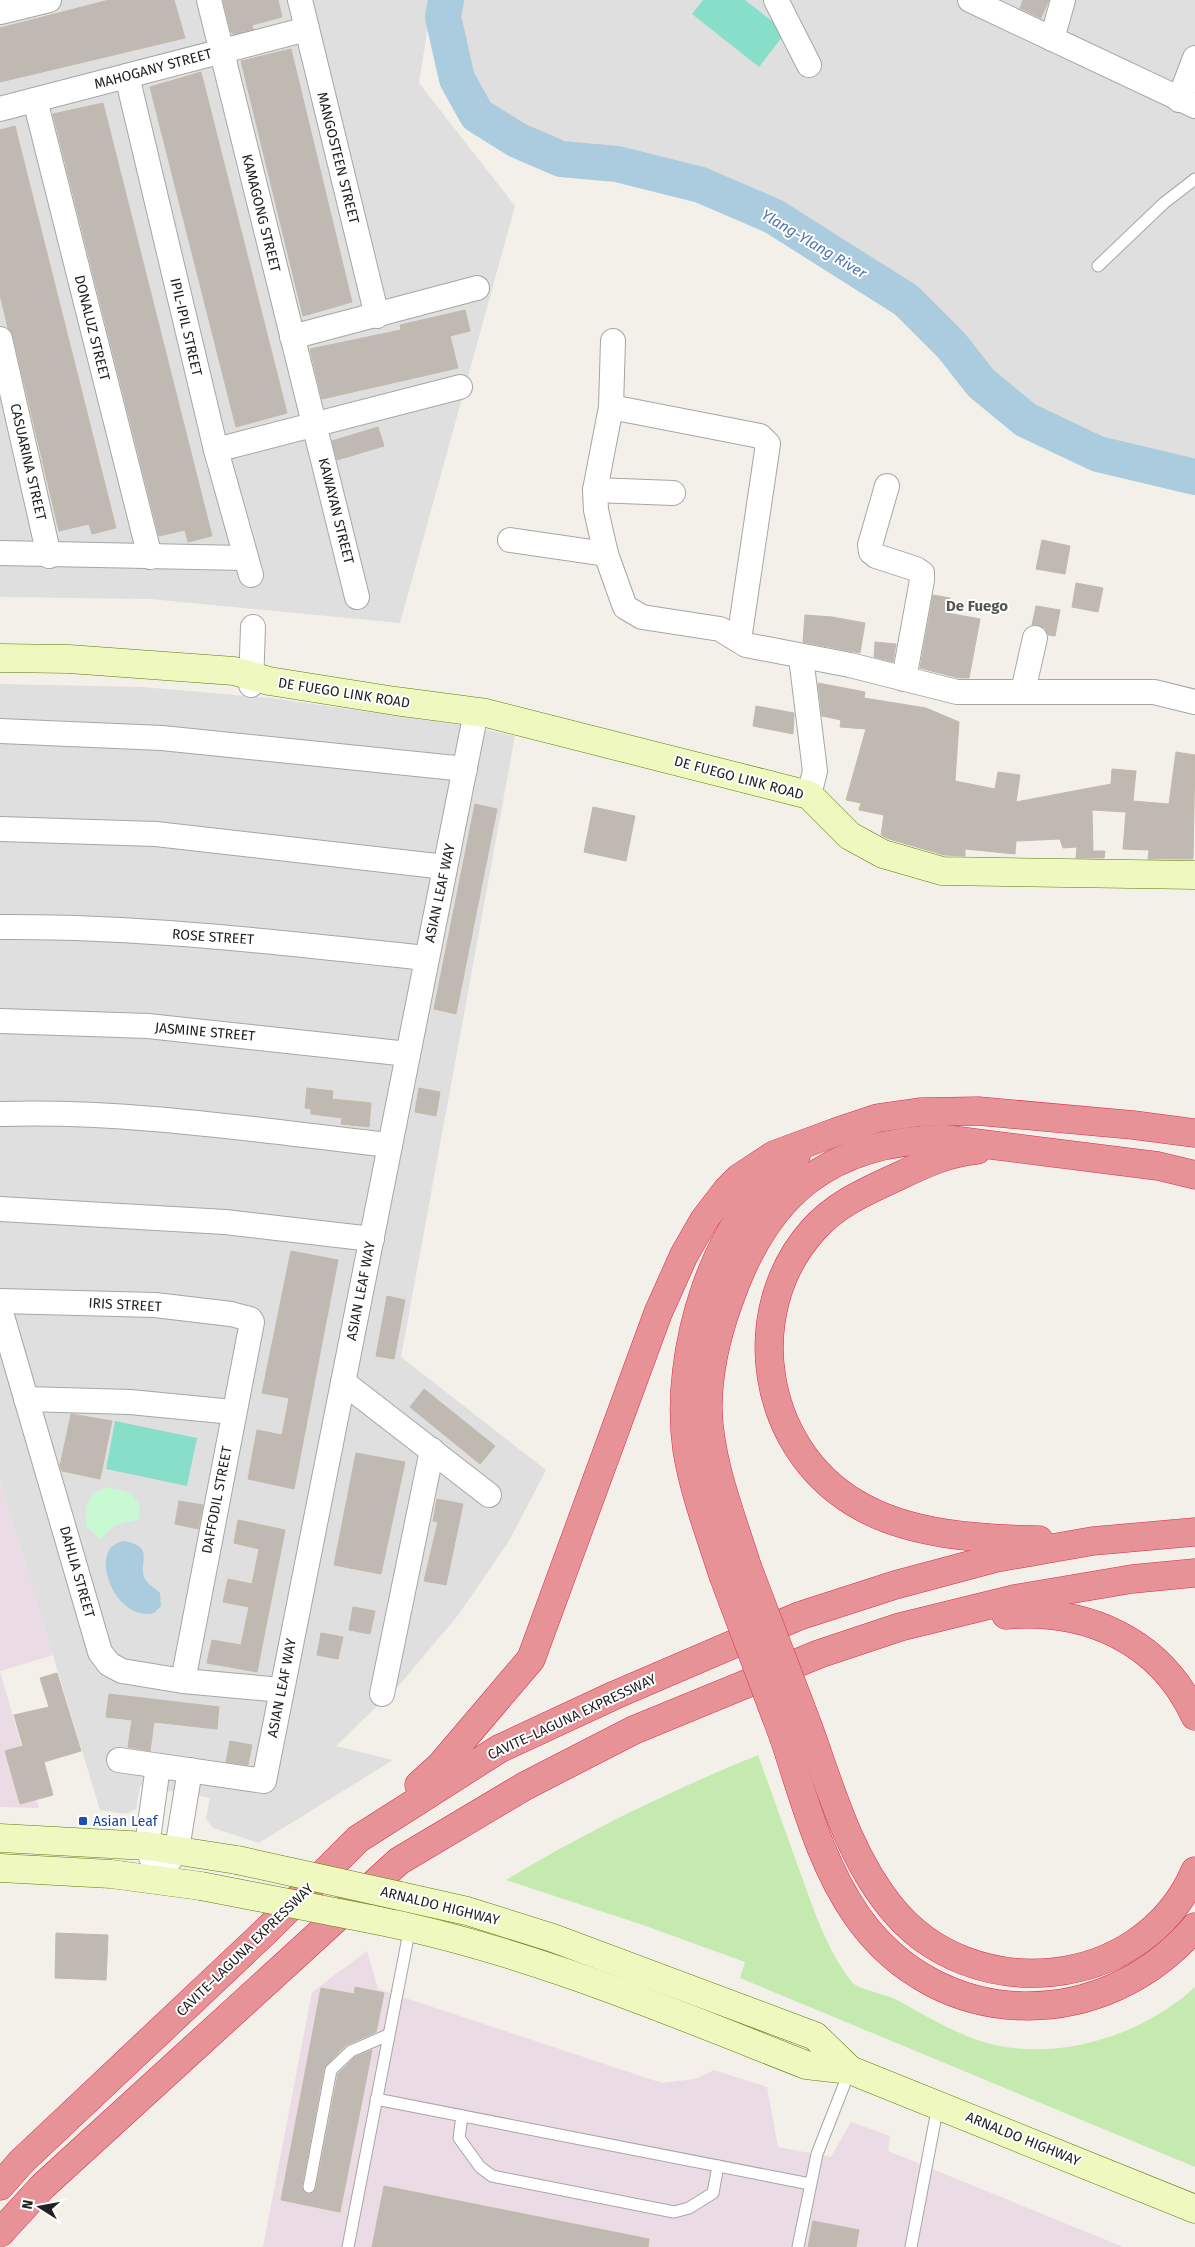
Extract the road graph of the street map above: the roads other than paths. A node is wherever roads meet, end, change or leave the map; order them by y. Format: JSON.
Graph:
{"nodes":[{"id":1,"x":48,"y":0,"type":"edge"},
{"id":2,"x":209,"y":0,"type":"edge"},
{"id":3,"x":300,"y":0,"type":"edge"},
{"id":4,"x":776,"y":0,"type":"edge"},
{"id":5,"x":970,"y":0,"type":"edge"},
{"id":6,"x":1063,"y":0,"type":"edge"},
{"id":7,"x":0,"y":12,"type":"edge"},
{"id":8,"x":307,"y":29,"type":"junction"},
{"id":9,"x":1052,"y":39,"type":"junction"},
{"id":10,"x":222,"y":52,"type":"junction"},
{"id":11,"x":1195,"y":58,"type":"edge"},
{"id":12,"x":809,"y":66,"type":"dead end"},
{"id":13,"x":127,"y":76,"type":"junction"},
{"id":14,"x":35,"y":100,"type":"junction"},
{"id":15,"x":1187,"y":103,"type":"edge"},
{"id":16,"x":0,"y":110,"type":"edge"},
{"id":17,"x":1195,"y":179,"type":"edge"},
{"id":18,"x":1098,"y":266,"type":"dead end"},
{"id":19,"x":477,"y":288,"type":"dead end"},
{"id":20,"x":377,"y":316,"type":"junction"},
{"id":21,"x":292,"y":337,"type":"junction"},
{"id":22,"x":0,"y":339,"type":"edge"},
{"id":23,"x":613,"y":341,"type":"dead end"},
{"id":24,"x":460,"y":387,"type":"dead end"},
{"id":25,"x":611,"y":407,"type":"junction"},
{"id":26,"x":314,"y":425,"type":"junction"},
{"id":27,"x":216,"y":450,"type":"junction"},
{"id":28,"x":888,"y":486,"type":"dead end"},
{"id":29,"x":595,"y":490,"type":"junction"},
{"id":30,"x":673,"y":493,"type":"dead end"},
{"id":31,"x":510,"y":540,"type":"dead end"},
{"id":32,"x":0,"y":553,"type":"edge"},
{"id":33,"x":606,"y":554,"type":"junction"},
{"id":34,"x":49,"y":556,"type":"junction"},
{"id":35,"x":150,"y":557,"type":"junction"},
{"id":36,"x":357,"y":597,"type":"dead end"},
{"id":37,"x":253,"y":627,"type":"dead end"},
{"id":38,"x":1035,"y":638,"type":"dead end"},
{"id":39,"x":739,"y":640,"type":"junction"},
{"id":40,"x":801,"y":657,"type":"junction"},
{"id":41,"x":0,"y":658,"type":"edge"},
{"id":42,"x":0,"y":672,"type":"edge"},
{"id":43,"x":904,"y":679,"type":"junction"},
{"id":44,"x":257,"y":680,"type":"junction"},
{"id":45,"x":1023,"y":691,"type":"junction"},
{"id":46,"x":1195,"y":702,"type":"edge"},
{"id":47,"x":473,"y":727,"type":"dead end"},
{"id":48,"x":0,"y":732,"type":"edge"},
{"id":49,"x":465,"y":769,"type":"junction"},
{"id":50,"x":809,"y":795,"type":"junction"},
{"id":51,"x":0,"y":830,"type":"edge"},
{"id":52,"x":445,"y":867,"type":"junction"},
{"id":53,"x":1195,"y":875,"type":"edge"},
{"id":54,"x":0,"y":927,"type":"edge"},
{"id":55,"x":426,"y":958,"type":"junction"},
{"id":56,"x":0,"y":1021,"type":"edge"},
{"id":57,"x":408,"y":1054,"type":"junction"},
{"id":58,"x":0,"y":1114,"type":"edge"},
{"id":59,"x":836,"y":1132,"type":"junction"},
{"id":60,"x":1195,"y":1133,"type":"edge"},
{"id":61,"x":390,"y":1145,"type":"junction"},
{"id":62,"x":1012,"y":1147,"type":"junction"},
{"id":63,"x":1195,"y":1175,"type":"edge"},
{"id":64,"x":0,"y":1208,"type":"edge"},
{"id":65,"x":372,"y":1239,"type":"junction"},
{"id":66,"x":0,"y":1301,"type":"edge"},
{"id":67,"x":0,"y":1309,"type":"edge"},
{"id":68,"x":250,"y":1319,"type":"joint"},
{"id":69,"x":343,"y":1382,"type":"junction"},
{"id":70,"x":26,"y":1399,"type":"junction"},
{"id":71,"x":233,"y":1412,"type":"junction"},
{"id":72,"x":432,"y":1450,"type":"junction"},
{"id":73,"x":489,"y":1495,"type":"dead end"},
{"id":74,"x":1195,"y":1532,"type":"edge"},
{"id":75,"x":1093,"y":1541,"type":"junction"},
{"id":76,"x":735,"y":1570,"type":"junction"},
{"id":77,"x":1195,"y":1573,"type":"edge"},
{"id":78,"x":900,"y":1627,"type":"junction"},
{"id":79,"x":184,"y":1681,"type":"junction"},
{"id":80,"x":282,"y":1690,"type":"junction"},
{"id":81,"x":382,"y":1694,"type":"dead end"},
{"id":82,"x":1195,"y":1716,"type":"edge"},
{"id":83,"x":119,"y":1760,"type":"dead end"},
{"id":84,"x":158,"y":1766,"type":"junction"},
{"id":85,"x":190,"y":1770,"type":"junction"},
{"id":86,"x":0,"y":1838,"type":"edge"},
{"id":87,"x":358,"y":1839,"type":"junction"},
{"id":88,"x":147,"y":1846,"type":"junction"},
{"id":89,"x":177,"y":1849,"type":"junction"},
{"id":90,"x":0,"y":1868,"type":"edge"},
{"id":91,"x":1195,"y":1871,"type":"edge"},
{"id":92,"x":159,"y":1878,"type":"junction"},
{"id":93,"x":410,"y":1926,"type":"junction"},
{"id":94,"x":1195,"y":1926,"type":"edge"},
{"id":95,"x":388,"y":2035,"type":"junction"},
{"id":96,"x":850,"y":2070,"type":"junction"},
{"id":97,"x":376,"y":2099,"type":"junction"},
{"id":98,"x":938,"y":2105,"type":"junction"},
{"id":99,"x":462,"y":2116,"type":"junction"},
{"id":100,"x":718,"y":2166,"type":"junction"},
{"id":101,"x":810,"y":2184,"type":"junction"},
{"id":102,"x":0,"y":2186,"type":"edge"},
{"id":103,"x":308,"y":2187,"type":"dead end"},
{"id":104,"x":1195,"y":2209,"type":"edge"},
{"id":105,"x":0,"y":2233,"type":"edge"},
{"id":106,"x":348,"y":2247,"type":"edge"},
{"id":107,"x":798,"y":2247,"type":"edge"},
{"id":108,"x":911,"y":2247,"type":"edge"}],
"edges":[{"from":1,"to":7,"type":"street"},
{"from":2,"to":10,"type":"street","name":"KAMAGONG STREET"},
{"from":3,"to":8,"type":"street","name":"MANGOSTEEN STREET"},
{"from":4,"to":12,"type":"street"},
{"from":5,"to":9,"type":"street"},
{"from":6,"to":9,"type":"street"},
{"from":8,"to":10,"type":"street","name":"MAHOGANY STREET"},
{"from":8,"to":20,"type":"street","name":"MANGOSTEEN STREET"},
{"from":9,"to":15,"type":"street"},
{"from":10,"to":13,"type":"street","name":"MAHOGANY STREET"},
{"from":10,"to":21,"type":"street","name":"KAMAGONG STREET"},
{"from":11,"to":15,"type":"street"},
{"from":13,"to":14,"type":"street","name":"MAHOGANY STREET"},
{"from":13,"to":27,"type":"street","name":"IPIL-IPIL STREET"},
{"from":14,"to":16,"type":"street","name":"MAHOGANY STREET"},
{"from":14,"to":35,"type":"street","name":"DONALUZ STREET"},
{"from":17,"to":18,"type":"lane"},
{"from":19,"to":20,"type":"street"},
{"from":20,"to":21,"type":"street"},
{"from":21,"to":26,"type":"street","name":"KAMAGONG STREET"},
{"from":22,"to":34,"type":"street","name":"CASUARINA STREET"},
{"from":23,"to":25,"type":"street"},
{"from":24,"to":26,"type":"street"},
{"from":25,"to":29,"type":"street"},
{"from":25,"to":39,"type":"street"},
{"from":26,"to":27,"type":"street"},
{"from":26,"to":36,"type":"street","name":"KAWAYAN STREET"},
{"from":27,"to":35,"type":"street","name":"IPIL-IPIL STREET"},
{"from":28,"to":43,"type":"street"},
{"from":29,"to":30,"type":"street"},
{"from":29,"to":33,"type":"street"},
{"from":31,"to":33,"type":"street"},
{"from":32,"to":34,"type":"street"},
{"from":33,"to":39,"type":"street"},
{"from":34,"to":35,"type":"street"},
{"from":37,"to":44,"type":"street"},
{"from":38,"to":45,"type":"street"},
{"from":39,"to":40,"type":"street"},
{"from":40,"to":43,"type":"street"},
{"from":40,"to":50,"type":"street"},
{"from":41,"to":44,"type":"main road","name":"DE FUEGO LINK ROAD"},
{"from":42,"to":44,"type":"main road","name":"DE FUEGO LINK ROAD"},
{"from":43,"to":45,"type":"street"},
{"from":44,"to":50,"type":"main road","name":"DE FUEGO LINK ROAD"},
{"from":45,"to":46,"type":"street"},
{"from":47,"to":49,"type":"street","name":"ASIAN LEAF WAY"},
{"from":48,"to":49,"type":"street"},
{"from":49,"to":52,"type":"street","name":"ASIAN LEAF WAY"},
{"from":50,"to":53,"type":"main road","name":"DE FUEGO LINK ROAD"},
{"from":51,"to":52,"type":"street"},
{"from":52,"to":55,"type":"street","name":"ASIAN LEAF WAY"},
{"from":54,"to":55,"type":"street","name":"ROSE STREET"},
{"from":55,"to":57,"type":"street","name":"ASIAN LEAF WAY"},
{"from":56,"to":57,"type":"street","name":"JASMINE STREET"},
{"from":57,"to":61,"type":"street","name":"ASIAN LEAF WAY"},
{"from":58,"to":61,"type":"street"},
{"from":59,"to":60,"type":"highway"},
{"from":59,"to":76,"type":"highway"},
{"from":59,"to":87,"type":"highway"},
{"from":61,"to":65,"type":"street","name":"ASIAN LEAF WAY"},
{"from":62,"to":63,"type":"highway"},
{"from":62,"to":75,"type":"highway"},
{"from":62,"to":76,"type":"highway"},
{"from":64,"to":65,"type":"street"},
{"from":65,"to":69,"type":"street","name":"ASIAN LEAF WAY"},
{"from":66,"to":68,"type":"street","name":"IRIS STREET"},
{"from":67,"to":70,"type":"street","name":"DAHLIA STREET"},
{"from":68,"to":71,"type":"street","name":"DAFFODIL STREET"},
{"from":69,"to":72,"type":"street"},
{"from":69,"to":80,"type":"street","name":"ASIAN LEAF WAY"},
{"from":70,"to":71,"type":"street"},
{"from":70,"to":79,"type":"street","name":"DAHLIA STREET"},
{"from":71,"to":79,"type":"street","name":"DAFFODIL STREET"},
{"from":72,"to":73,"type":"street"},
{"from":72,"to":81,"type":"street"},
{"from":74,"to":75,"type":"highway","name":"CAVITE–LAGUNA EXPRESSWAY"},
{"from":75,"to":87,"type":"highway","name":"CAVITE–LAGUNA EXPRESSWAY"},
{"from":76,"to":91,"type":"highway","bridge":true},
{"from":76,"to":94,"type":"highway","bridge":true},
{"from":77,"to":78,"type":"highway"},
{"from":78,"to":82,"type":"highway"},
{"from":78,"to":105,"type":"highway"},
{"from":79,"to":80,"type":"street","name":"DAHLIA STREET"},
{"from":80,"to":85,"type":"street","name":"ASIAN LEAF WAY"},
{"from":83,"to":84,"type":"street","name":"ASIAN LEAF WAY"},
{"from":84,"to":85,"type":"street","name":"ASIAN LEAF WAY"},
{"from":84,"to":88,"type":"street"},
{"from":85,"to":89,"type":"street"},
{"from":86,"to":88,"type":"main road","name":"ARNALDO HIGHWAY"},
{"from":87,"to":102,"type":"highway","name":"CAVITE–LAGUNA EXPRESSWAY"},
{"from":88,"to":89,"type":"main road","name":"ARNALDO HIGHWAY"},
{"from":88,"to":92,"type":"street"},
{"from":89,"to":92,"type":"street"},
{"from":89,"to":96,"type":"main road","name":"ARNALDO HIGHWAY","bridge":true},
{"from":90,"to":92,"type":"main road","name":"ARNALDO HIGHWAY"},
{"from":92,"to":93,"type":"main road","name":"ARNALDO HIGHWAY","bridge":true},
{"from":93,"to":95,"type":"lane"},
{"from":93,"to":96,"type":"main road","name":"ARNALDO HIGHWAY"},
{"from":95,"to":97,"type":"lane"},
{"from":95,"to":103,"type":"lane"},
{"from":96,"to":98,"type":"main road","name":"ARNALDO HIGHWAY"},
{"from":96,"to":101,"type":"lane"},
{"from":97,"to":99,"type":"lane"},
{"from":97,"to":106,"type":"lane"},
{"from":98,"to":104,"type":"main road","name":"ARNALDO HIGHWAY"},
{"from":98,"to":108,"type":"lane"},
{"from":99,"to":100,"type":"lane"},
{"from":99,"to":100,"type":"lane"},
{"from":100,"to":101,"type":"lane"},
{"from":101,"to":107,"type":"lane"}]}
